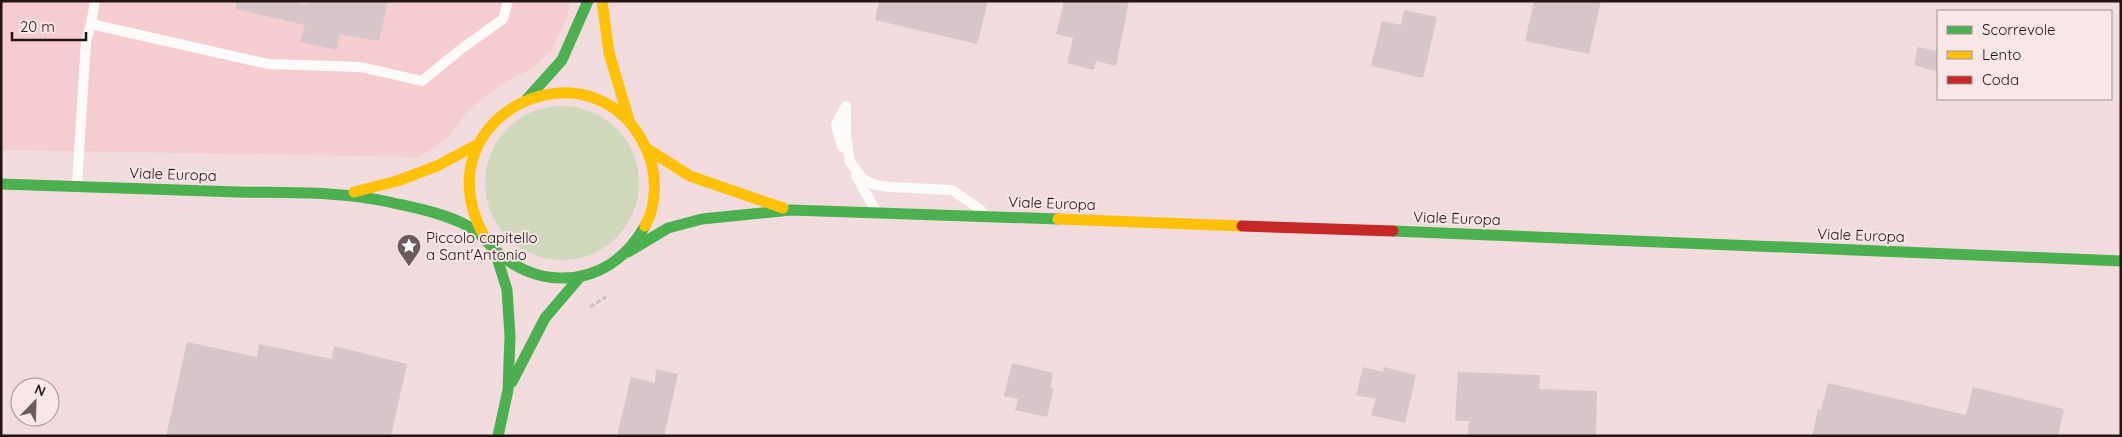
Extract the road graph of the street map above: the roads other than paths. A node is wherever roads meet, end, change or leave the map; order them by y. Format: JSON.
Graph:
{"nodes":[{"id":1,"x":95,"y":1,"type":"edge"},
{"id":2,"x":508,"y":1,"type":"edge"},
{"id":3,"x":588,"y":1,"type":"edge"},
{"id":4,"x":602,"y":1,"type":"edge"},
{"id":5,"x":90,"y":24,"type":"junction"},
{"id":6,"x":527,"y":99,"type":"junction"},
{"id":7,"x":629,"y":120,"type":"junction"},
{"id":8,"x":478,"y":144,"type":"junction"},
{"id":9,"x":649,"y":150,"type":"junction"},
{"id":10,"x":1,"y":184,"type":"edge"},
{"id":11,"x":77,"y":186,"type":"junction"},
{"id":12,"x":343,"y":195,"type":"junction"},
{"id":13,"x":791,"y":210,"type":"junction"},
{"id":14,"x":877,"y":213,"type":"junction"},
{"id":15,"x":990,"y":216,"type":"junction"},
{"id":16,"x":484,"y":236,"type":"junction"},
{"id":17,"x":495,"y":251,"type":"junction"},
{"id":18,"x":628,"y":252,"type":"junction"},
{"id":19,"x":2121,"y":261,"type":"edge"},
{"id":20,"x":580,"y":277,"type":"junction"},
{"id":21,"x":508,"y":390,"type":"junction"},
{"id":22,"x":498,"y":436,"type":"edge"}],
"edges":[{"from":1,"to":5,"type":"lane"},
{"from":2,"to":5,"type":"lane"},
{"from":3,"to":6,"type":"main road"},
{"from":4,"to":7,"type":"main road"},
{"from":5,"to":11,"type":"lane"},
{"from":6,"to":7,"type":"main road","name":"Viale Europa"},
{"from":6,"to":8,"type":"main road","name":"Viale Europa"},
{"from":7,"to":9,"type":"main road","name":"Viale Europa"},
{"from":8,"to":12,"type":"main road","name":"Viale Europa"},
{"from":8,"to":16,"type":"main road","name":"Viale Europa"},
{"from":9,"to":13,"type":"main road","name":"Viale Europa"},
{"from":9,"to":18,"type":"main road","name":"Viale Europa"},
{"from":10,"to":11,"type":"main road","name":"Viale Europa"},
{"from":11,"to":12,"type":"main road","name":"Viale Europa"},
{"from":12,"to":16,"type":"main road","name":"Viale Europa"},
{"from":13,"to":14,"type":"main road","name":"Viale Europa"},
{"from":13,"to":18,"type":"main road","name":"Viale Europa"},
{"from":14,"to":15,"type":"main road","name":"Viale Europa"},
{"from":14,"to":15,"type":"lane"},
{"from":15,"to":19,"type":"main road","name":"Viale Europa"},
{"from":16,"to":17,"type":"main road","name":"Viale Europa"},
{"from":17,"to":20,"type":"main road","name":"Viale Europa"},
{"from":17,"to":21,"type":"main road"},
{"from":18,"to":20,"type":"main road","name":"Viale Europa"},
{"from":20,"to":21,"type":"main road"},
{"from":21,"to":22,"type":"main road"}]}
